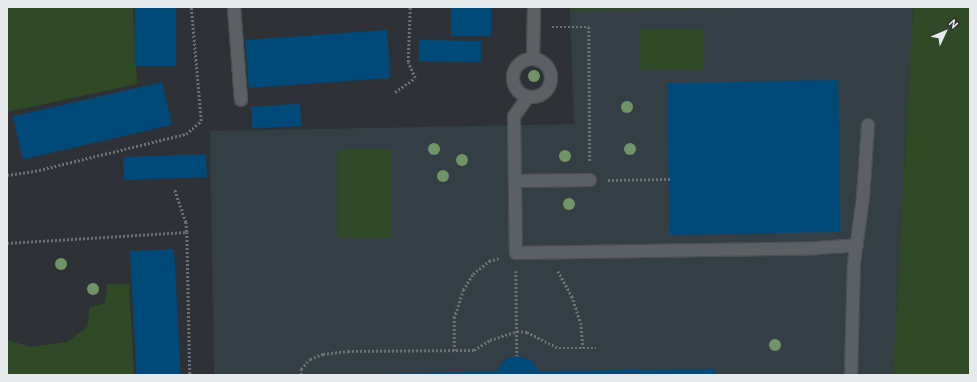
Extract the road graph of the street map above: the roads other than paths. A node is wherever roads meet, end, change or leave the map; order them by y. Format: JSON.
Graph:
{"nodes":[{"id":1,"x":234,"y":7,"type":"edge"},
{"id":2,"x":534,"y":7,"type":"edge"},
{"id":3,"x":533,"y":59,"type":"junction"},
{"id":4,"x":528,"y":98,"type":"junction"},
{"id":5,"x":240,"y":100,"type":"dead end"},
{"id":6,"x":868,"y":125,"type":"dead end"},
{"id":7,"x":590,"y":180,"type":"road end"},
{"id":8,"x":515,"y":181,"type":"junction"},
{"id":9,"x":857,"y":245,"type":"junction"},
{"id":10,"x":851,"y":375,"type":"edge"}],
"edges":[{"from":1,"to":5,"type":"street"},
{"from":2,"to":3,"type":"street"},
{"from":3,"to":4,"type":"street"},
{"from":3,"to":4,"type":"street"},
{"from":4,"to":8,"type":"street"},
{"from":6,"to":9,"type":"street"},
{"from":7,"to":8,"type":"street"},
{"from":8,"to":9,"type":"street"},
{"from":9,"to":10,"type":"street"}]}
